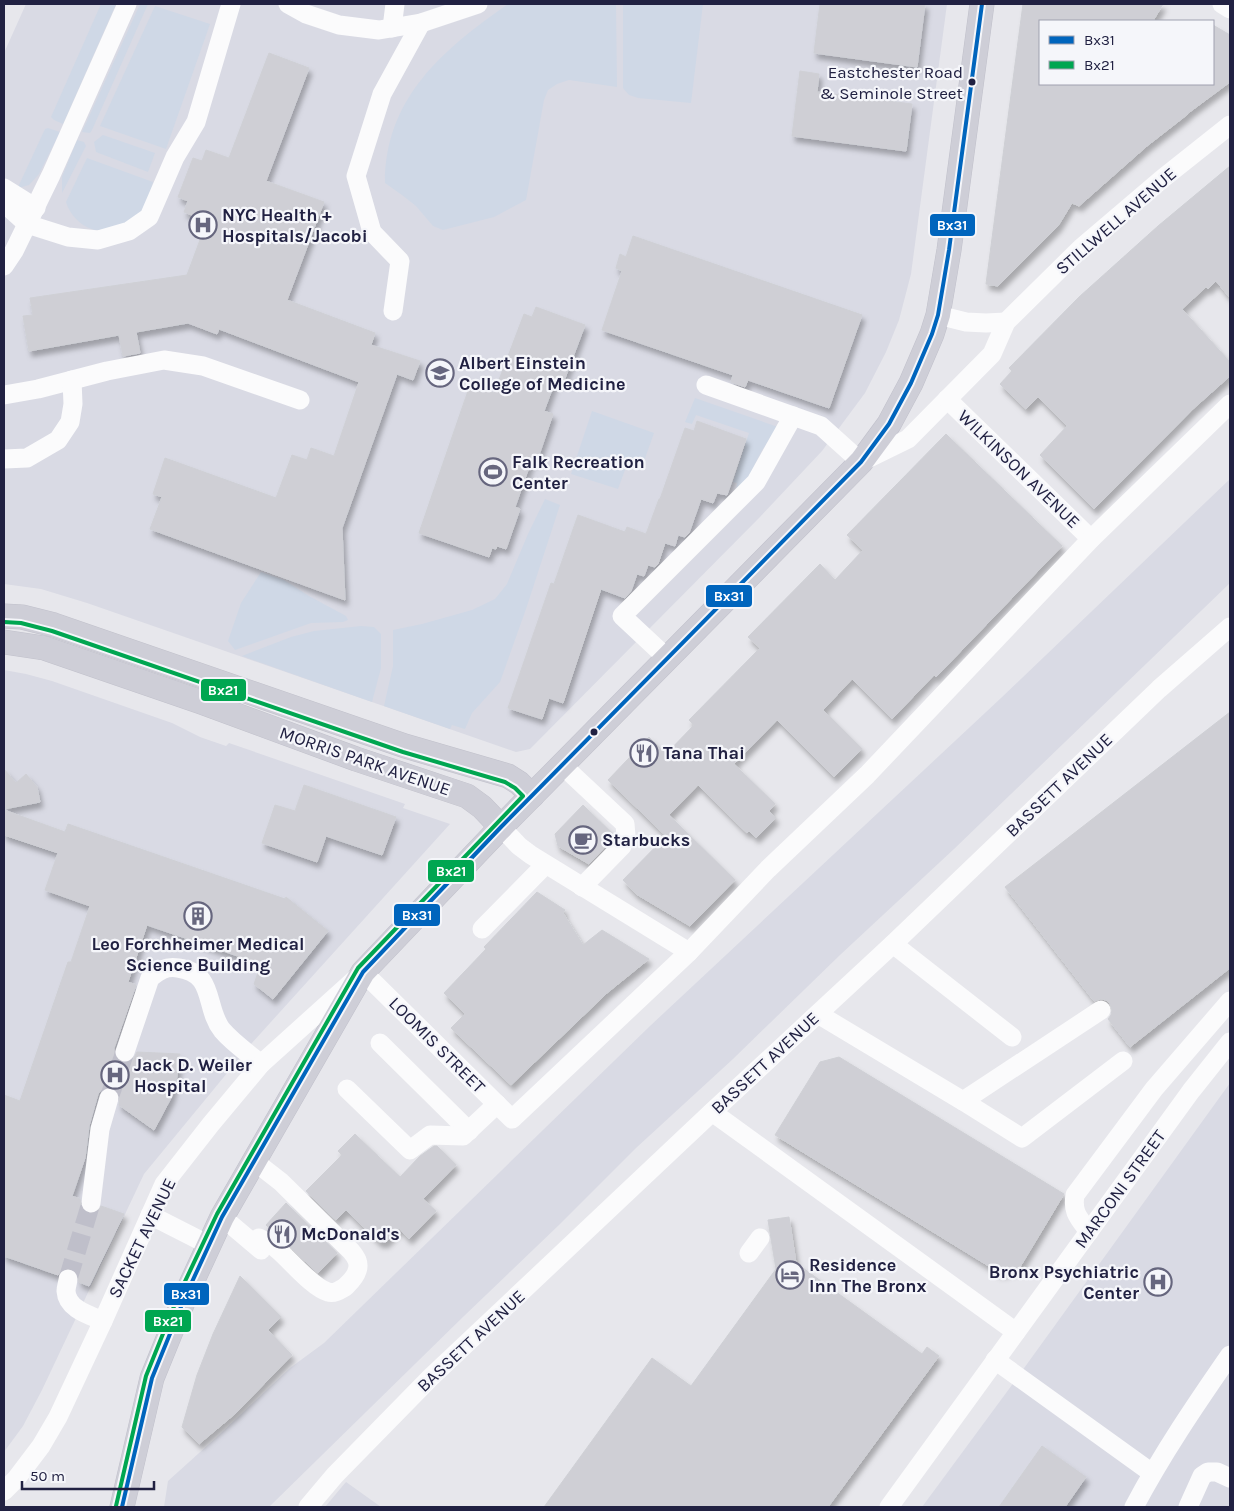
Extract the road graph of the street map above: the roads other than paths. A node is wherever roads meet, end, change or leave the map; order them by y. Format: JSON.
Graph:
{"nodes":[{"id":1,"x":127,"y":4,"type":"edge"},
{"id":2,"x":231,"y":4,"type":"edge"},
{"id":3,"x":288,"y":4,"type":"edge"},
{"id":4,"x":396,"y":4,"type":"edge"},
{"id":5,"x":478,"y":4,"type":"edge"},
{"id":6,"x":982,"y":4,"type":"edge"},
{"id":7,"x":1222,"y":4,"type":"edge"},
{"id":8,"x":1230,"y":9,"type":"edge"},
{"id":9,"x":421,"y":23,"type":"junction"},
{"id":10,"x":392,"y":28,"type":"junction"},
{"id":11,"x":1230,"y":125,"type":"edge"},
{"id":12,"x":4,"y":188,"type":"edge"},
{"id":13,"x":4,"y":203,"type":"edge"},
{"id":14,"x":36,"y":208,"type":"junction"},
{"id":15,"x":27,"y":224,"type":"junction"},
{"id":16,"x":4,"y":266,"type":"edge"},
{"id":17,"x":393,"y":310,"type":"dead end"},
{"id":18,"x":938,"y":315,"type":"junction"},
{"id":19,"x":1006,"y":322,"type":"junction"},
{"id":20,"x":72,"y":380,"type":"junction"},
{"id":21,"x":706,"y":385,"type":"dead end"},
{"id":22,"x":4,"y":395,"type":"edge"},
{"id":23,"x":947,"y":399,"type":"junction"},
{"id":24,"x":300,"y":400,"type":"dead end"},
{"id":25,"x":1230,"y":404,"type":"edge"},
{"id":26,"x":792,"y":416,"type":"junction"},
{"id":27,"x":4,"y":459,"type":"edge"},
{"id":28,"x":861,"y":462,"type":"junction"},
{"id":29,"x":1091,"y":539,"type":"junction"},
{"id":30,"x":4,"y":616,"type":"edge"},
{"id":31,"x":1230,"y":627,"type":"edge"},
{"id":32,"x":4,"y":642,"type":"edge"},
{"id":33,"x":666,"y":658,"type":"junction"},
{"id":34,"x":562,"y":765,"type":"junction"},
{"id":35,"x":532,"y":796,"type":"junction"},
{"id":36,"x":501,"y":827,"type":"junction"},
{"id":37,"x":545,"y":865,"type":"junction"},
{"id":38,"x":582,"y":887,"type":"junction"},
{"id":39,"x":482,"y":930,"type":"dead end"},
{"id":40,"x":893,"y":944,"type":"junction"},
{"id":41,"x":690,"y":952,"type":"junction"},
{"id":42,"x":363,"y":972,"type":"junction"},
{"id":43,"x":1230,"y":1001,"type":"edge"},
{"id":44,"x":1101,"y":1010,"type":"dead end"},
{"id":45,"x":818,"y":1014,"type":"junction"},
{"id":46,"x":1012,"y":1037,"type":"dead end"},
{"id":47,"x":1230,"y":1042,"type":"edge"},
{"id":48,"x":380,"y":1043,"type":"dead end"},
{"id":49,"x":125,"y":1052,"type":"tunnel mouth"},
{"id":50,"x":1123,"y":1060,"type":"dead end"},
{"id":51,"x":261,"y":1064,"type":"junction"},
{"id":52,"x":347,"y":1089,"type":"dead end"},
{"id":53,"x":109,"y":1098,"type":"tunnel mouth"},
{"id":54,"x":964,"y":1101,"type":"junction"},
{"id":55,"x":497,"y":1104,"type":"junction"},
{"id":56,"x":712,"y":1112,"type":"junction"},
{"id":57,"x":469,"y":1131,"type":"junction"},
{"id":58,"x":254,"y":1161,"type":"junction"},
{"id":59,"x":91,"y":1203,"type":"tunnel mouth"},
{"id":60,"x":150,"y":1215,"type":"junction"},
{"id":61,"x":222,"y":1217,"type":"junction"},
{"id":62,"x":1089,"y":1232,"type":"junction"},
{"id":63,"x":760,"y":1238,"type":"dead end"},
{"id":64,"x":209,"y":1245,"type":"junction"},
{"id":65,"x":749,"y":1253,"type":"dead end"},
{"id":66,"x":68,"y":1278,"type":"tunnel mouth"},
{"id":67,"x":103,"y":1321,"type":"junction"},
{"id":68,"x":1016,"y":1332,"type":"junction"},
{"id":69,"x":1230,"y":1355,"type":"edge"},
{"id":70,"x":996,"y":1360,"type":"junction"},
{"id":71,"x":1152,"y":1473,"type":"junction"},
{"id":72,"x":1230,"y":1478,"type":"edge"},
{"id":73,"x":4,"y":1491,"type":"edge"},
{"id":74,"x":122,"y":1507,"type":"edge"},
{"id":75,"x":308,"y":1507,"type":"edge"},
{"id":76,"x":888,"y":1507,"type":"edge"},
{"id":77,"x":1134,"y":1507,"type":"edge"},
{"id":78,"x":1188,"y":1507,"type":"edge"}],
"edges":[{"from":1,"to":14,"type":"street"},
{"from":2,"to":15,"type":"street"},
{"from":3,"to":10,"type":"street"},
{"from":4,"to":10,"type":"street"},
{"from":5,"to":9,"type":"street"},
{"from":6,"to":18,"type":"main road"},
{"from":7,"to":8,"type":"street"},
{"from":9,"to":10,"type":"street"},
{"from":9,"to":17,"type":"street"},
{"from":11,"to":19,"type":"street","name":"STILLWELL AVENUE"},
{"from":12,"to":14,"type":"street"},
{"from":13,"to":15,"type":"street"},
{"from":14,"to":15,"type":"street"},
{"from":15,"to":16,"type":"street"},
{"from":18,"to":19,"type":"street"},
{"from":18,"to":28,"type":"main road"},
{"from":19,"to":23,"type":"street","name":"STILLWELL AVENUE"},
{"from":20,"to":22,"type":"street"},
{"from":20,"to":24,"type":"street"},
{"from":20,"to":27,"type":"street"},
{"from":21,"to":26,"type":"street"},
{"from":23,"to":28,"type":"street","name":"STILLWELL AVENUE"},
{"from":23,"to":29,"type":"street","name":"WILKINSON AVENUE"},
{"from":25,"to":29,"type":"street"},
{"from":26,"to":28,"type":"street"},
{"from":26,"to":33,"type":"street"},
{"from":28,"to":33,"type":"main road"},
{"from":29,"to":41,"type":"street"},
{"from":30,"to":35,"type":"main road","name":"MORRIS PARK AVENUE"},
{"from":31,"to":40,"type":"street","name":"BASSETT AVENUE"},
{"from":32,"to":36,"type":"main road","name":"MORRIS PARK AVENUE"},
{"from":33,"to":34,"type":"main road"},
{"from":34,"to":35,"type":"main road"},
{"from":34,"to":38,"type":"street"},
{"from":35,"to":36,"type":"main road"},
{"from":36,"to":37,"type":"street","name":"MORRIS PARK AVENUE"},
{"from":36,"to":42,"type":"main road"},
{"from":37,"to":38,"type":"street","name":"MORRIS PARK AVENUE"},
{"from":37,"to":39,"type":"street"},
{"from":38,"to":41,"type":"street","name":"MORRIS PARK AVENUE"},
{"from":40,"to":45,"type":"street","name":"BASSETT AVENUE"},
{"from":40,"to":46,"type":"street"},
{"from":41,"to":55,"type":"street","name":"LOOMIS STREET"},
{"from":42,"to":51,"type":"street","name":"SACKET AVENUE"},
{"from":42,"to":55,"type":"street","name":"LOOMIS STREET"},
{"from":42,"to":58,"type":"main road"},
{"from":43,"to":62,"type":"street"},
{"from":44,"to":54,"type":"street"},
{"from":45,"to":54,"type":"street"},
{"from":45,"to":56,"type":"street","name":"BASSETT AVENUE"},
{"from":47,"to":62,"type":"street","name":"MARCONI STREET"},
{"from":48,"to":57,"type":"street"},
{"from":49,"to":51,"type":"street"},
{"from":50,"to":54,"type":"street"},
{"from":51,"to":60,"type":"street","name":"SACKET AVENUE"},
{"from":52,"to":57,"type":"street"},
{"from":53,"to":59,"type":"street"},
{"from":55,"to":57,"type":"street"},
{"from":56,"to":68,"type":"street"},
{"from":56,"to":75,"type":"street","name":"BASSETT AVENUE"},
{"from":58,"to":61,"type":"main road"},
{"from":58,"to":61,"type":"street"},
{"from":60,"to":64,"type":"street"},
{"from":60,"to":67,"type":"street","name":"SACKET AVENUE"},
{"from":61,"to":64,"type":"main road"},
{"from":62,"to":68,"type":"street","name":"MARCONI STREET"},
{"from":63,"to":65,"type":"street"},
{"from":64,"to":74,"type":"main road"},
{"from":66,"to":67,"type":"street"},
{"from":67,"to":73,"type":"street","name":"SACKET AVENUE"},
{"from":68,"to":70,"type":"street","name":"MARCONI STREET"},
{"from":69,"to":71,"type":"street"},
{"from":70,"to":71,"type":"street"},
{"from":70,"to":76,"type":"street","name":"MARCONI STREET"},
{"from":71,"to":77,"type":"street"},
{"from":72,"to":78,"type":"street"}]}
